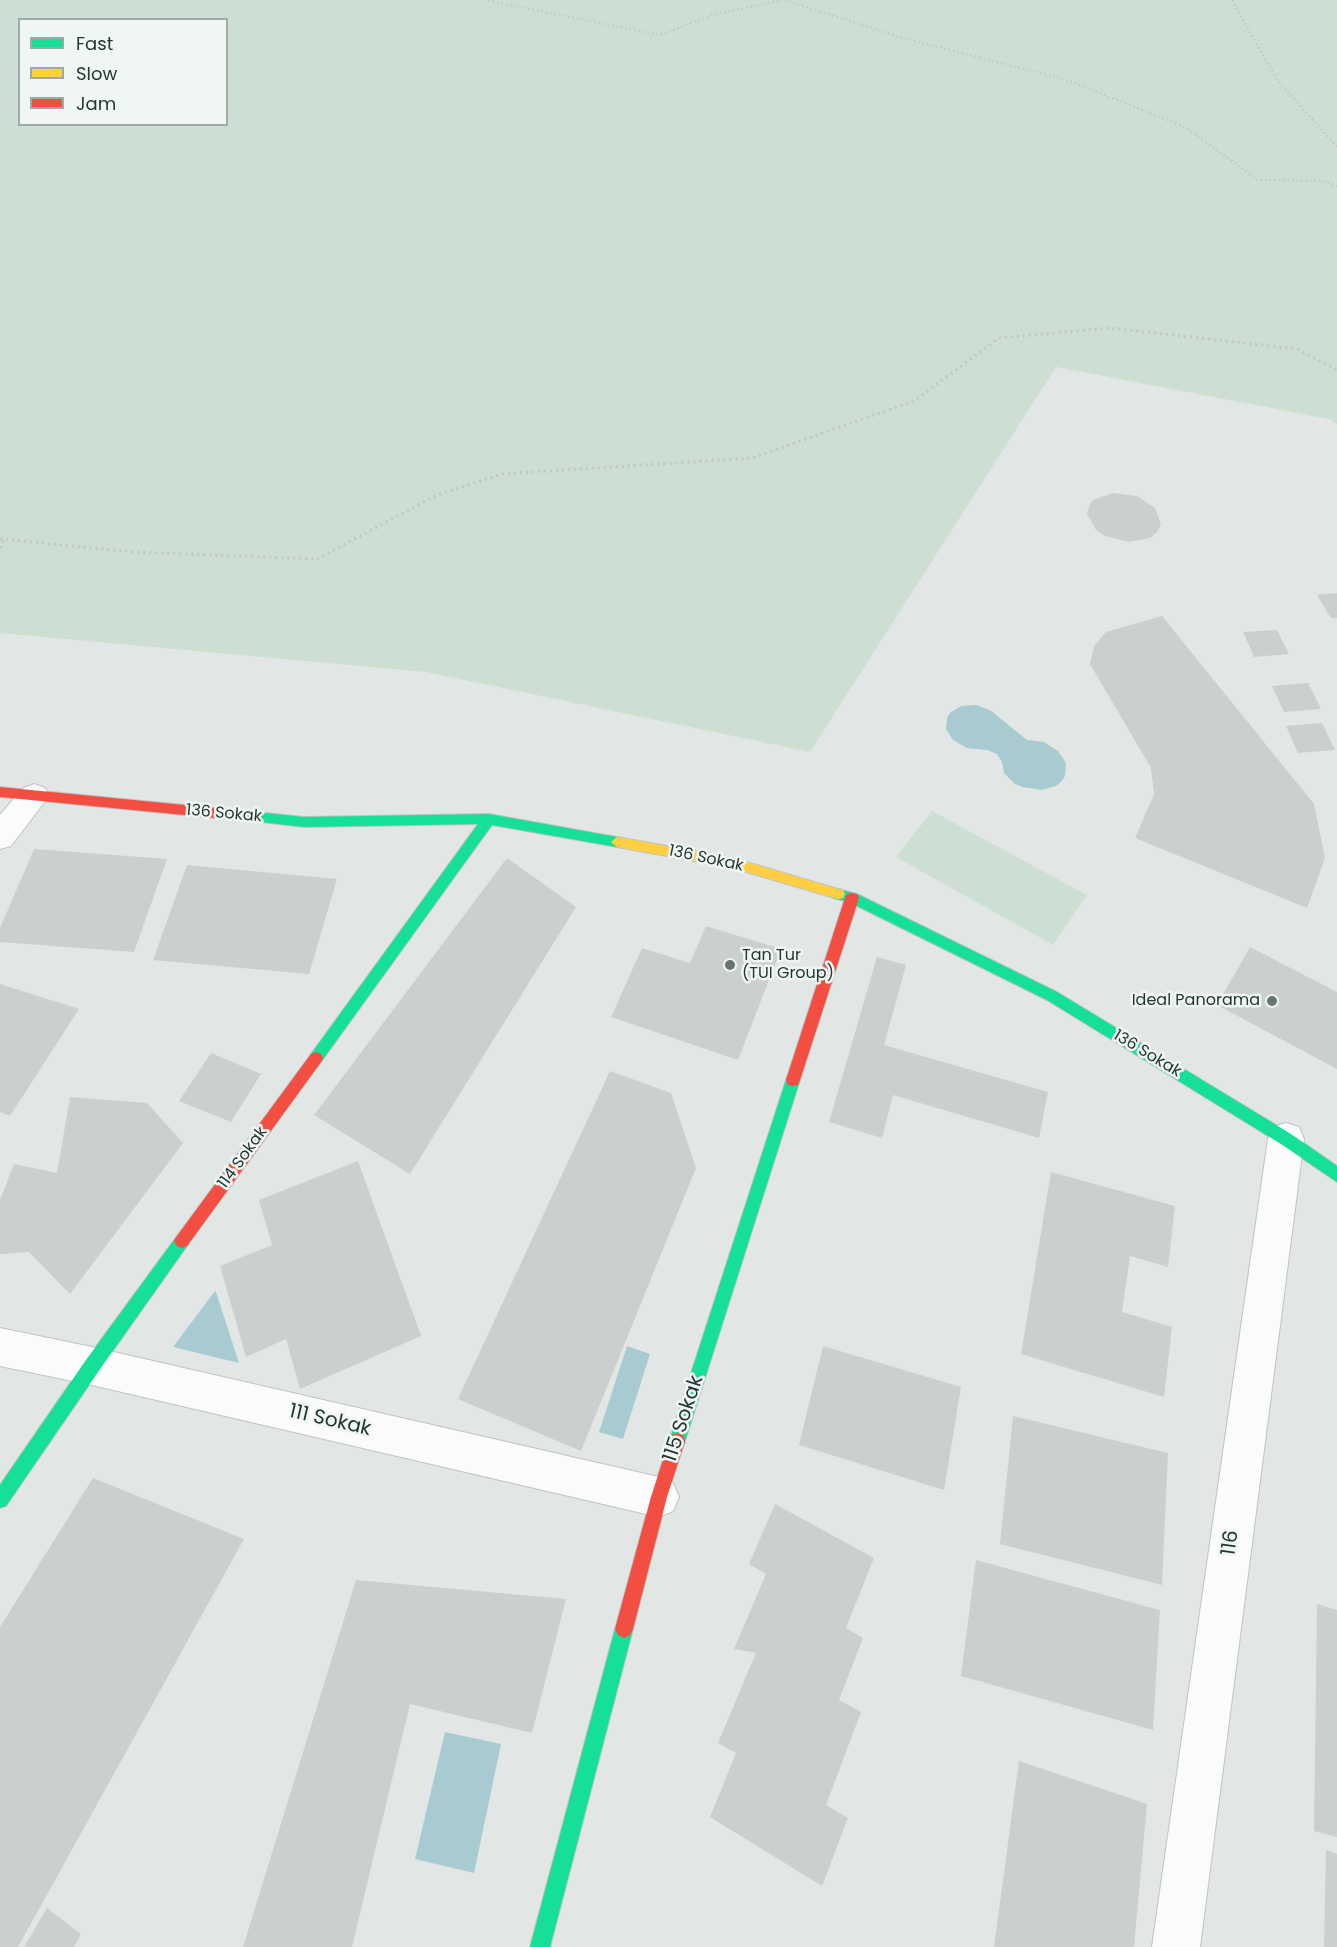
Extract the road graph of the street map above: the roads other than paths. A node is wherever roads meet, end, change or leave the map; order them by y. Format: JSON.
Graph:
{"nodes":[{"id":1,"x":0,"y":792,"type":"edge"},
{"id":2,"x":34,"y":796,"type":"junction"},
{"id":3,"x":489,"y":819,"type":"junction"},
{"id":4,"x":0,"y":837,"type":"edge"},
{"id":5,"x":852,"y":898,"type":"junction"},
{"id":6,"x":1286,"y":1139,"type":"junction"},
{"id":7,"x":1337,"y":1175,"type":"edge"},
{"id":8,"x":0,"y":1347,"type":"edge"},
{"id":9,"x":92,"y":1366,"type":"junction"},
{"id":10,"x":659,"y":1497,"type":"junction"},
{"id":11,"x":0,"y":1500,"type":"edge"},
{"id":12,"x":540,"y":1947,"type":"edge"},
{"id":13,"x":1176,"y":1947,"type":"edge"}],
"edges":[{"from":1,"to":2,"type":"street","name":"136 Sokak"},
{"from":2,"to":3,"type":"street","name":"136 Sokak"},
{"from":2,"to":4,"type":"street"},
{"from":3,"to":5,"type":"street","name":"136 Sokak"},
{"from":3,"to":9,"type":"street","name":"114 Sokak"},
{"from":5,"to":6,"type":"street","name":"136 Sokak"},
{"from":5,"to":10,"type":"street","name":"115 Sokak"},
{"from":6,"to":7,"type":"street","name":"136 Sokak"},
{"from":6,"to":13,"type":"street","name":"116"},
{"from":8,"to":9,"type":"street","name":"111 Sokak"},
{"from":9,"to":10,"type":"street","name":"111 Sokak"},
{"from":9,"to":11,"type":"street","name":"114 Sokak"},
{"from":10,"to":12,"type":"street","name":"115 Sokak"}]}
